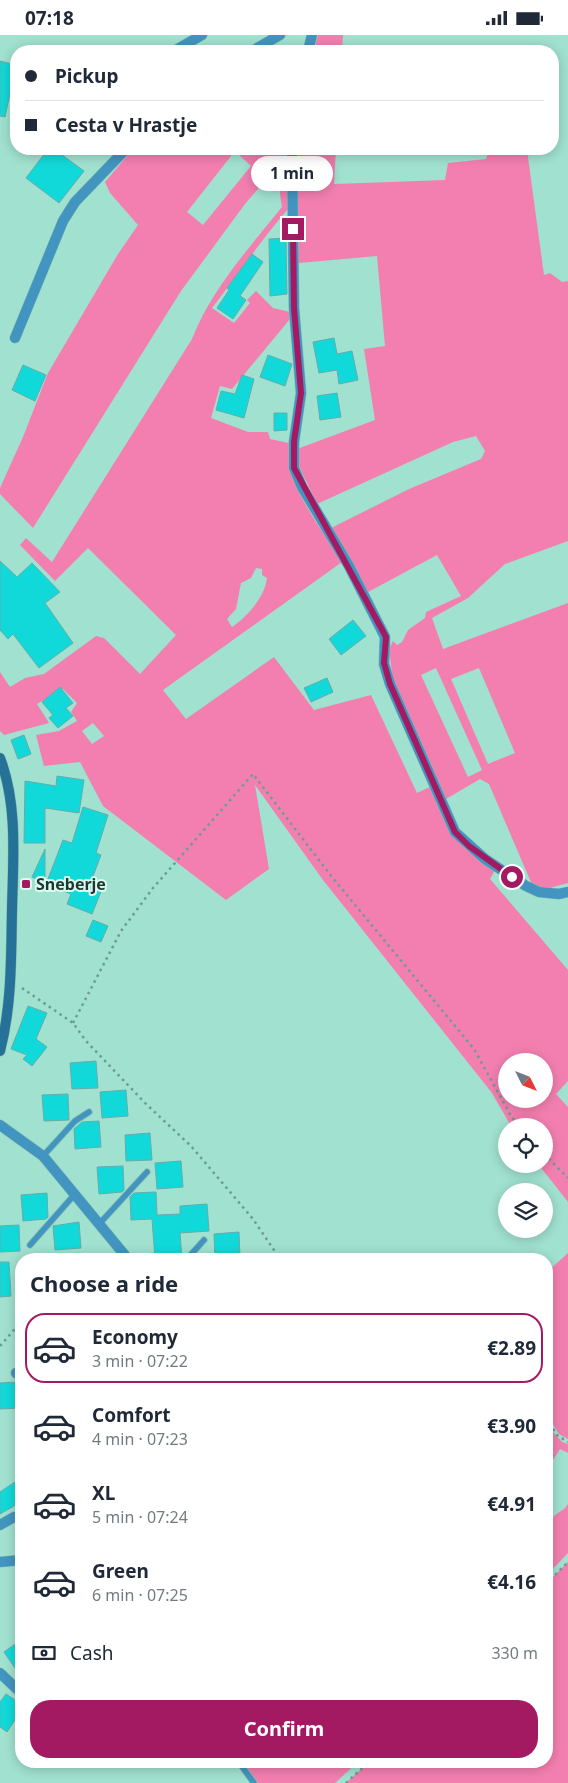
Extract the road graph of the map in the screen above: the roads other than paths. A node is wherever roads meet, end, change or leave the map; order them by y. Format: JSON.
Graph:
{"nodes":[{"id":1,"x":202,"y":35,"type":"edge"},
{"id":2,"x":280,"y":35,"type":"edge"},
{"id":3,"x":184,"y":45,"type":"edge"},
{"id":4,"x":262,"y":45,"type":"edge"},
{"id":5,"x":120,"y":155,"type":"edge"},
{"id":6,"x":292,"y":155,"type":"edge"},
{"id":7,"x":15,"y":338,"type":"dead end"},
{"id":8,"x":0,"y":758,"type":"edge"},
{"id":9,"x":568,"y":891,"type":"edge"},
{"id":10,"x":0,"y":1051,"type":"edge"},
{"id":11,"x":89,"y":1112,"type":"dead end"},
{"id":12,"x":0,"y":1125,"type":"edge"},
{"id":13,"x":43,"y":1156,"type":"junction"},
{"id":14,"x":147,"y":1172,"type":"dead end"},
{"id":15,"x":75,"y":1194,"type":"junction"},
{"id":16,"x":100,"y":1223,"type":"junction"},
{"id":17,"x":204,"y":1240,"type":"dead end"},
{"id":18,"x":30,"y":1245,"type":"dead end"},
{"id":19,"x":123,"y":1253,"type":"edge"},
{"id":20,"x":192,"y":1253,"type":"edge"},
{"id":21,"x":14,"y":1517,"type":"dead end"},
{"id":22,"x":0,"y":1525,"type":"edge"},
{"id":23,"x":15,"y":1561,"type":"edge"},
{"id":24,"x":0,"y":1562,"type":"edge"},
{"id":25,"x":0,"y":1673,"type":"edge"},
{"id":26,"x":15,"y":1687,"type":"edge"},
{"id":27,"x":243,"y":1768,"type":"edge"},
{"id":28,"x":254,"y":1783,"type":"edge"}],
"edges":[{"from":1,"to":3,"type":"street"},
{"from":2,"to":4,"type":"street"},
{"from":5,"to":7,"type":"street"},
{"from":6,"to":9,"type":"street"},
{"from":8,"to":10,"type":"main road"},
{"from":11,"to":13,"type":"lane"},
{"from":12,"to":13,"type":"street"},
{"from":13,"to":15,"type":"street"},
{"from":14,"to":16,"type":"lane"},
{"from":15,"to":16,"type":"street"},
{"from":15,"to":18,"type":"lane"},
{"from":16,"to":19,"type":"street"},
{"from":17,"to":20,"type":"lane"},
{"from":21,"to":22,"type":"street"},
{"from":23,"to":24,"type":"street"},
{"from":25,"to":26,"type":"street"},
{"from":27,"to":28,"type":"lane"}]}
